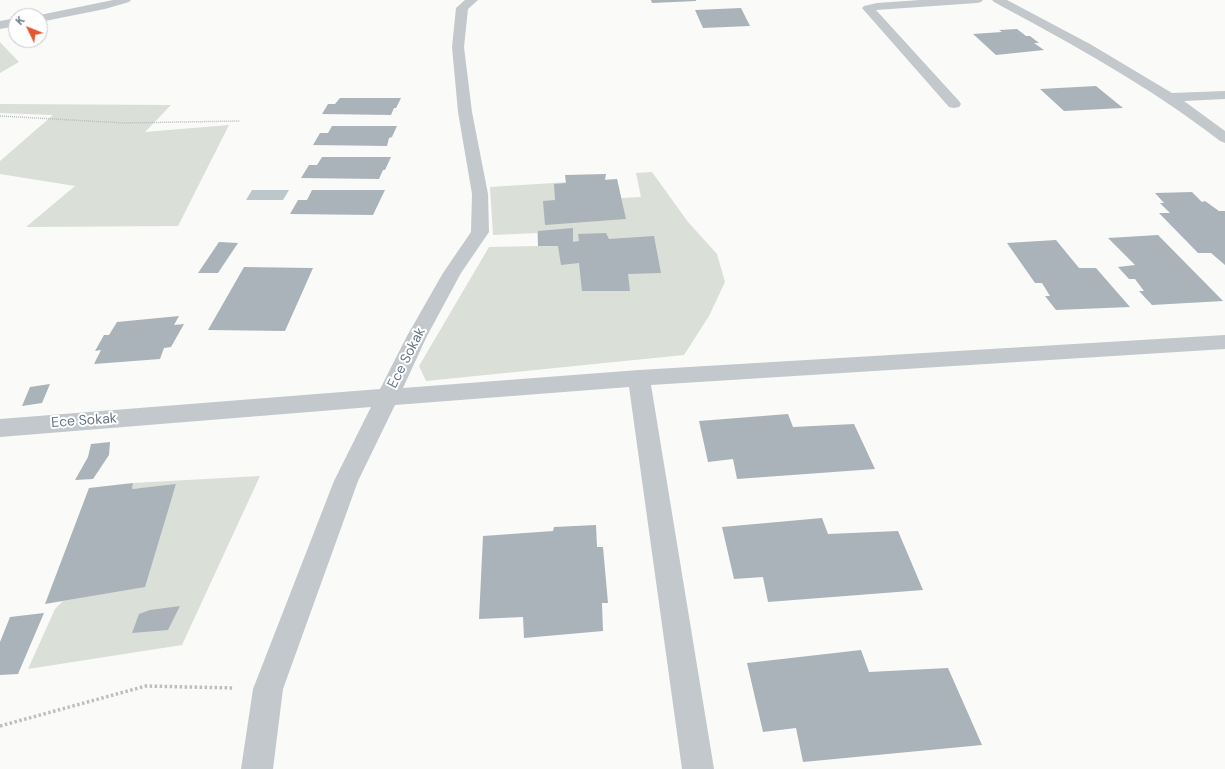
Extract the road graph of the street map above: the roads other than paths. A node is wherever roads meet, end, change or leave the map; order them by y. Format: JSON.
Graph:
{"nodes":[{"id":1,"x":125,"y":0,"type":"edge"},
{"id":2,"x":472,"y":0,"type":"edge"},
{"id":3,"x":977,"y":0,"type":"edge"},
{"id":4,"x":998,"y":0,"type":"edge"},
{"id":5,"x":108,"y":3,"type":"edge"},
{"id":6,"x":48,"y":16,"type":"edge"},
{"id":7,"x":1225,"y":95,"type":"edge"},
{"id":8,"x":1172,"y":98,"type":"junction"},
{"id":9,"x":954,"y":104,"type":"dead end"},
{"id":10,"x":1225,"y":138,"type":"edge"},
{"id":11,"x":1225,"y":342,"type":"edge"},
{"id":12,"x":639,"y":378,"type":"junction"},
{"id":13,"x":387,"y":397,"type":"junction"},
{"id":14,"x":0,"y":428,"type":"edge"},
{"id":15,"x":257,"y":769,"type":"edge"},
{"id":16,"x":698,"y":769,"type":"edge"}],
"edges":[{"from":1,"to":5,"type":"street"},
{"from":2,"to":13,"type":"street","name":"Ece Sokak"},
{"from":3,"to":9,"type":"street"},
{"from":4,"to":8,"type":"street"},
{"from":5,"to":6,"type":"street"},
{"from":7,"to":8,"type":"street"},
{"from":8,"to":10,"type":"street"},
{"from":11,"to":12,"type":"street"},
{"from":12,"to":13,"type":"street"},
{"from":12,"to":16,"type":"street"},
{"from":13,"to":14,"type":"street","name":"Ece Sokak"},
{"from":13,"to":15,"type":"street"}]}
